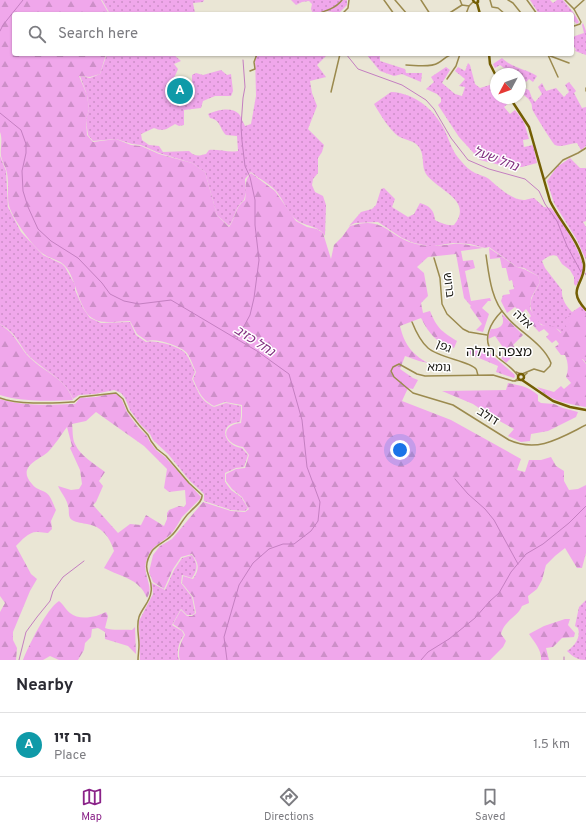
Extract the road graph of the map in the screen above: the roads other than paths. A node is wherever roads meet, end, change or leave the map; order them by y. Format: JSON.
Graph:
{"nodes":[{"id":1,"x":342,"y":0,"type":"edge"},
{"id":2,"x":349,"y":0,"type":"edge"},
{"id":3,"x":384,"y":0,"type":"edge"},
{"id":4,"x":395,"y":0,"type":"edge"},
{"id":5,"x":421,"y":0,"type":"edge"},
{"id":6,"x":460,"y":0,"type":"edge"},
{"id":7,"x":490,"y":0,"type":"edge"},
{"id":8,"x":508,"y":0,"type":"edge"},
{"id":9,"x":527,"y":0,"type":"edge"},
{"id":10,"x":565,"y":0,"type":"edge"},
{"id":11,"x":584,"y":0,"type":"edge"},
{"id":12,"x":473,"y":1,"type":"edge"},
{"id":13,"x":478,"y":1,"type":"edge"},
{"id":14,"x":462,"y":5,"type":"junction"},
{"id":15,"x":469,"y":6,"type":"junction"},
{"id":16,"x":574,"y":9,"type":"junction"},
{"id":17,"x":321,"y":12,"type":"edge"},
{"id":18,"x":344,"y":12,"type":"edge"},
{"id":19,"x":393,"y":12,"type":"edge"},
{"id":20,"x":405,"y":12,"type":"edge"},
{"id":21,"x":429,"y":12,"type":"edge"},
{"id":22,"x":451,"y":12,"type":"edge"},
{"id":23,"x":467,"y":12,"type":"edge"},
{"id":24,"x":480,"y":12,"type":"edge"},
{"id":25,"x":503,"y":12,"type":"edge"},
{"id":26,"x":521,"y":12,"type":"edge"},
{"id":27,"x":536,"y":12,"type":"edge"},
{"id":28,"x":574,"y":26,"type":"dead end"},
{"id":29,"x":257,"y":56,"type":"edge"},
{"id":30,"x":340,"y":56,"type":"edge"},
{"id":31,"x":446,"y":56,"type":"edge"},
{"id":32,"x":459,"y":56,"type":"edge"},
{"id":33,"x":489,"y":56,"type":"edge"},
{"id":34,"x":547,"y":56,"type":"edge"},
{"id":35,"x":551,"y":56,"type":"edge"},
{"id":36,"x":569,"y":63,"type":"dead end"},
{"id":37,"x":406,"y":65,"type":"dead end"},
{"id":38,"x":492,"y":68,"type":"edge"},
{"id":39,"x":250,"y":71,"type":"dead end"},
{"id":40,"x":558,"y":77,"type":"dead end"},
{"id":41,"x":447,"y":79,"type":"dead end"},
{"id":42,"x":331,"y":92,"type":"dead end"},
{"id":43,"x":514,"y":104,"type":"edge"},
{"id":44,"x":586,"y":148,"type":"edge"},
{"id":45,"x":544,"y":180,"type":"junction"},
{"id":46,"x":486,"y":255,"type":"dead end"},
{"id":47,"x":434,"y":258,"type":"dead end"},
{"id":48,"x":586,"y":310,"type":"edge"},
{"id":49,"x":502,"y":311,"type":"junction"},
{"id":50,"x":412,"y":322,"type":"dead end"},
{"id":51,"x":487,"y":335,"type":"junction"},
{"id":52,"x":391,"y":368,"type":"joint"},
{"id":53,"x":478,"y":375,"type":"junction"},
{"id":54,"x":521,"y":377,"type":"junction"},
{"id":55,"x":513,"y":381,"type":"junction"},
{"id":56,"x":0,"y":398,"type":"edge"},
{"id":57,"x":586,"y":410,"type":"edge"},
{"id":58,"x":586,"y":425,"type":"edge"},
{"id":59,"x":138,"y":660,"type":"edge"}],
"edges":[{"from":1,"to":17,"type":"street"},
{"from":2,"to":18,"type":"street"},
{"from":3,"to":19,"type":"street"},
{"from":4,"to":20,"type":"street"},
{"from":5,"to":21,"type":"street"},
{"from":6,"to":14,"type":"street"},
{"from":7,"to":25,"type":"street"},
{"from":8,"to":26,"type":"street"},
{"from":9,"to":27,"type":"street"},
{"from":10,"to":16,"type":"street"},
{"from":11,"to":16,"type":"street"},
{"from":12,"to":13,"type":"main road"},
{"from":12,"to":15,"type":"street"},
{"from":13,"to":24,"type":"main road"},
{"from":14,"to":15,"type":"street"},
{"from":14,"to":22,"type":"street"},
{"from":15,"to":23,"type":"street"},
{"from":16,"to":28,"type":"street"},
{"from":29,"to":39,"type":"street"},
{"from":30,"to":42,"type":"street"},
{"from":31,"to":37,"type":"street"},
{"from":32,"to":41,"type":"street"},
{"from":33,"to":38,"type":"main road"},
{"from":34,"to":40,"type":"street"},
{"from":35,"to":36,"type":"street"},
{"from":43,"to":45,"type":"main road"},
{"from":44,"to":45,"type":"street"},
{"from":45,"to":48,"type":"main road"},
{"from":46,"to":49,"type":"street","name":"אלה"},
{"from":47,"to":51,"type":"street","name":"ברוש"},
{"from":49,"to":51,"type":"street"},
{"from":49,"to":54,"type":"street","name":"אלה"},
{"from":50,"to":53,"type":"street","name":"גפן"},
{"from":51,"to":54,"type":"street"},
{"from":52,"to":53,"type":"street","name":"גומא"},
{"from":52,"to":58,"type":"street","name":"דולב"},
{"from":53,"to":55,"type":"street","name":"גומא"},
{"from":54,"to":55,"type":"street","name":"אלה"},
{"from":54,"to":55,"type":"street"},
{"from":54,"to":57,"type":"main road"},
{"from":56,"to":59,"type":"street"}]}
